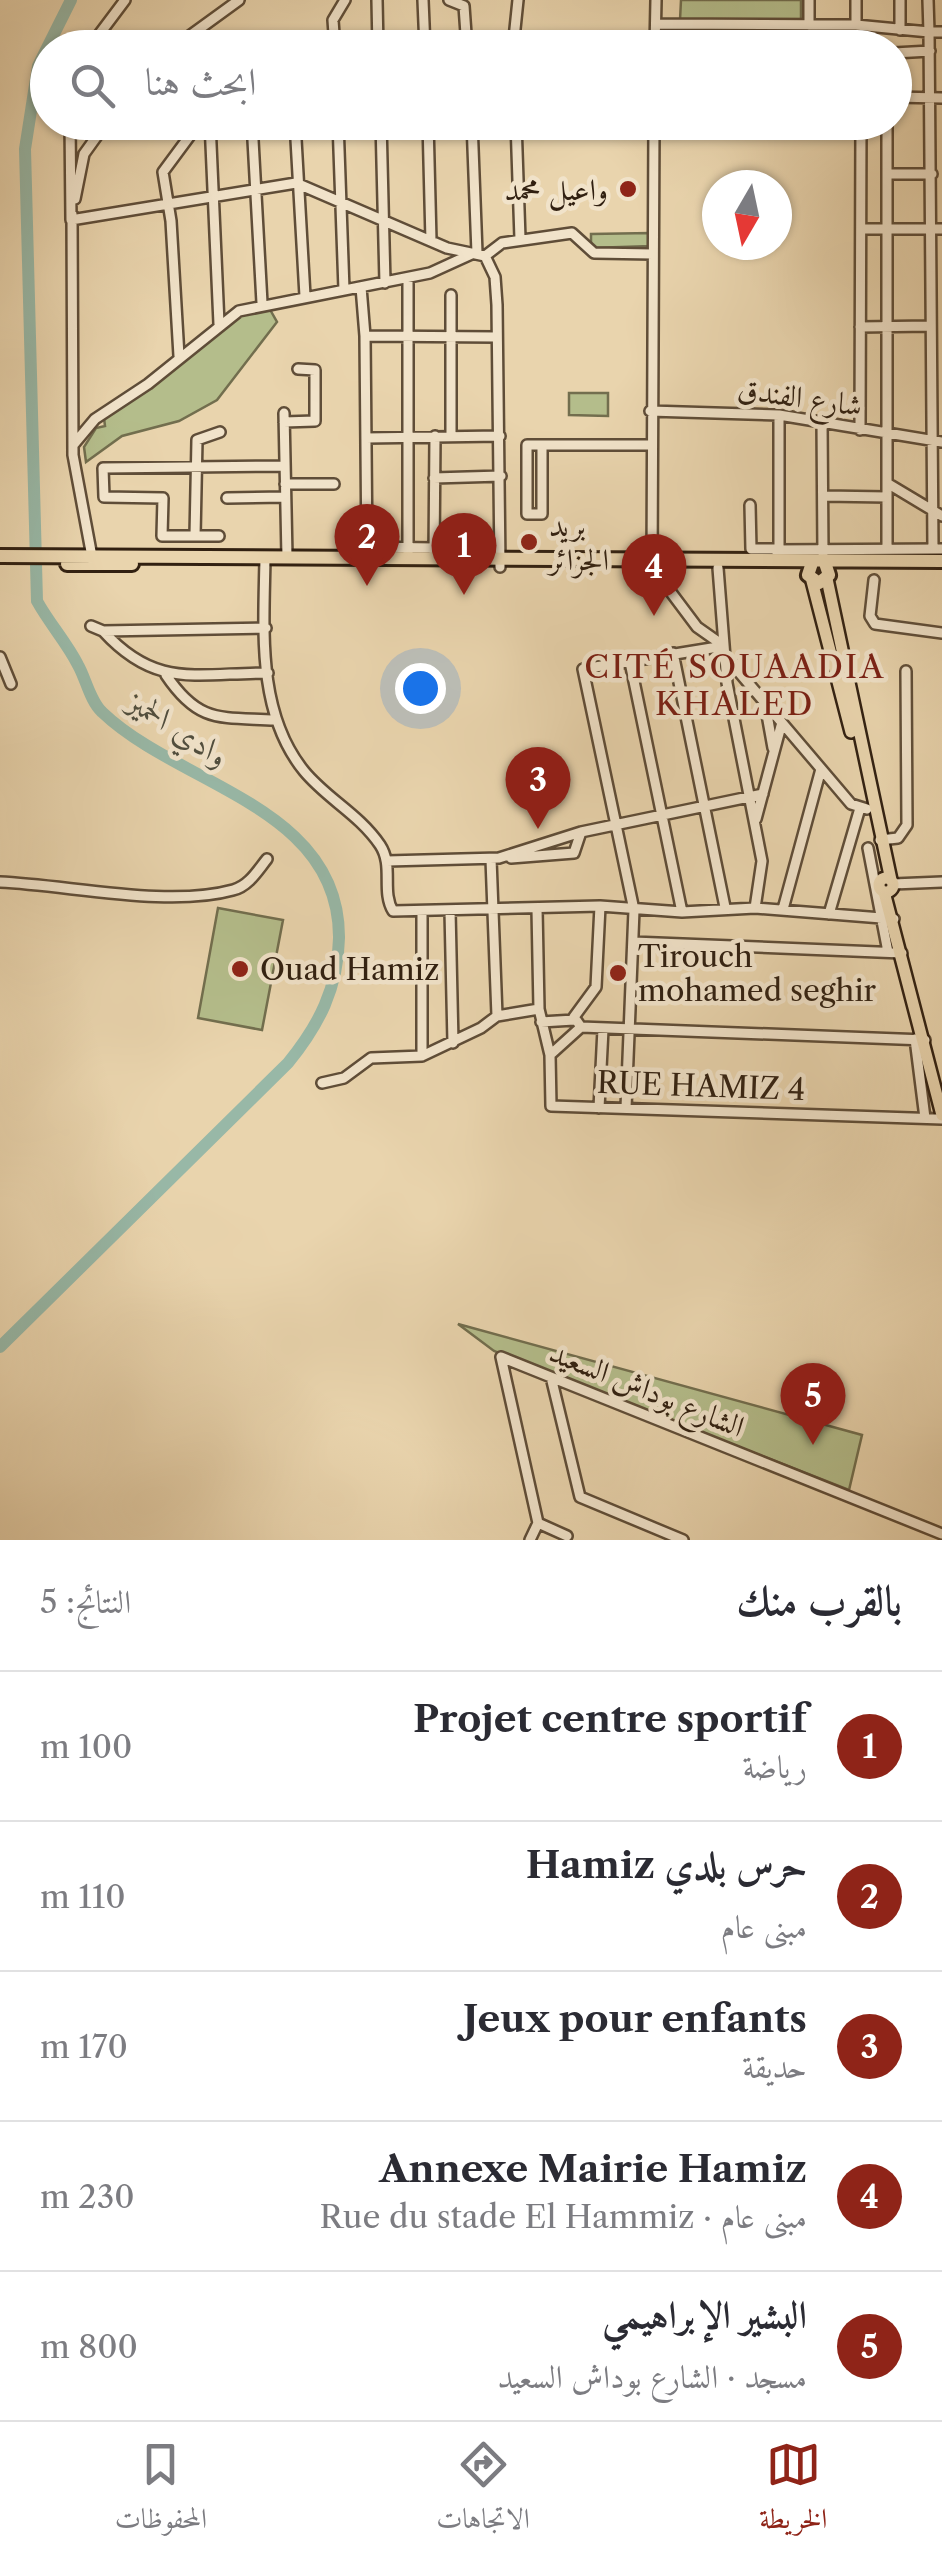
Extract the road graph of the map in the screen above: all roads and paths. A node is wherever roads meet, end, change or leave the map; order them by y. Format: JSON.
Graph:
{"nodes":[{"id":1,"x":125,"y":0,"type":"edge"},
{"id":2,"x":239,"y":0,"type":"edge"},
{"id":3,"x":345,"y":0,"type":"edge"},
{"id":4,"x":377,"y":0,"type":"edge"},
{"id":5,"x":424,"y":0,"type":"edge"},
{"id":6,"x":449,"y":0,"type":"edge"},
{"id":7,"x":518,"y":0,"type":"edge"},
{"id":8,"x":656,"y":0,"type":"edge"},
{"id":9,"x":809,"y":0,"type":"edge"},
{"id":10,"x":856,"y":0,"type":"edge"},
{"id":11,"x":900,"y":0,"type":"edge"},
{"id":12,"x":928,"y":0,"type":"edge"},
{"id":13,"x":656,"y":24,"type":"junction"},
{"id":14,"x":809,"y":25,"type":"junction"},
{"id":15,"x":856,"y":26,"type":"junction"},
{"id":16,"x":102,"y":30,"type":"edge"},
{"id":17,"x":198,"y":30,"type":"edge"},
{"id":18,"x":334,"y":30,"type":"edge"},
{"id":19,"x":378,"y":30,"type":"edge"},
{"id":20,"x":425,"y":30,"type":"edge"},
{"id":21,"x":466,"y":30,"type":"edge"},
{"id":22,"x":515,"y":30,"type":"edge"},
{"id":23,"x":656,"y":30,"type":"edge"},
{"id":24,"x":900,"y":30,"type":"joint"},
{"id":25,"x":912,"y":31,"type":"edge"},
{"id":26,"x":929,"y":32,"type":"junction"},
{"id":27,"x":942,"y":32,"type":"edge"},
{"id":28,"x":930,"y":51,"type":"junction"},
{"id":29,"x":912,"y":52,"type":"edge"},
{"id":30,"x":912,"y":97,"type":"edge"},
{"id":31,"x":937,"y":98,"type":"edge"},
{"id":32,"x":70,"y":140,"type":"edge"},
{"id":33,"x":94,"y":140,"type":"edge"},
{"id":34,"x":186,"y":140,"type":"edge"},
{"id":35,"x":211,"y":140,"type":"edge"},
{"id":36,"x":253,"y":140,"type":"edge"},
{"id":37,"x":295,"y":140,"type":"edge"},
{"id":38,"x":339,"y":140,"type":"edge"},
{"id":39,"x":382,"y":140,"type":"edge"},
{"id":40,"x":428,"y":140,"type":"edge"},
{"id":41,"x":473,"y":140,"type":"edge"},
{"id":42,"x":517,"y":140,"type":"edge"},
{"id":43,"x":654,"y":140,"type":"edge"},
{"id":44,"x":861,"y":140,"type":"edge"},
{"id":45,"x":887,"y":140,"type":"edge"},
{"id":46,"x":888,"y":174,"type":"junction"},
{"id":47,"x":932,"y":174,"type":"junction"},
{"id":48,"x":296,"y":183,"type":"junction"},
{"id":49,"x":256,"y":188,"type":"junction"},
{"id":50,"x":214,"y":194,"type":"junction"},
{"id":51,"x":168,"y":202,"type":"junction"},
{"id":52,"x":341,"y":202,"type":"junction"},
{"id":53,"x":71,"y":220,"type":"junction"},
{"id":54,"x":384,"y":221,"type":"junction"},
{"id":55,"x":862,"y":229,"type":"junction"},
{"id":56,"x":886,"y":229,"type":"junction"},
{"id":57,"x":937,"y":229,"type":"edge"},
{"id":58,"x":520,"y":238,"type":"junction"},
{"id":59,"x":431,"y":242,"type":"junction"},
{"id":60,"x":479,"y":254,"type":"junction"},
{"id":61,"x":653,"y":254,"type":"junction"},
{"id":62,"x":408,"y":278,"type":"junction"},
{"id":63,"x":385,"y":283,"type":"junction"},
{"id":64,"x":361,"y":287,"type":"junction"},
{"id":65,"x":344,"y":290,"type":"junction"},
{"id":66,"x":451,"y":295,"type":"dead end"},
{"id":67,"x":305,"y":296,"type":"junction"},
{"id":68,"x":262,"y":303,"type":"junction"},
{"id":69,"x":219,"y":324,"type":"junction"},
{"id":70,"x":886,"y":326,"type":"junction"},
{"id":71,"x":930,"y":326,"type":"junction"},
{"id":72,"x":860,"y":327,"type":"junction"},
{"id":73,"x":364,"y":336,"type":"junction"},
{"id":74,"x":409,"y":336,"type":"junction"},
{"id":75,"x":452,"y":336,"type":"junction"},
{"id":76,"x":496,"y":336,"type":"junction"},
{"id":77,"x":179,"y":356,"type":"junction"},
{"id":78,"x":298,"y":369,"type":"dead end"},
{"id":79,"x":650,"y":410,"type":"junction"},
{"id":80,"x":778,"y":416,"type":"junction"},
{"id":81,"x":822,"y":422,"type":"junction"},
{"id":82,"x":860,"y":430,"type":"junction"},
{"id":83,"x":220,"y":432,"type":"dead end"},
{"id":84,"x":886,"y":435,"type":"junction"},
{"id":85,"x":435,"y":436,"type":"junction"},
{"id":86,"x":451,"y":436,"type":"junction"},
{"id":87,"x":500,"y":436,"type":"junction"},
{"id":88,"x":408,"y":437,"type":"junction"},
{"id":89,"x":366,"y":438,"type":"junction"},
{"id":90,"x":937,"y":441,"type":"edge"},
{"id":91,"x":74,"y":444,"type":"junction"},
{"id":92,"x":542,"y":445,"type":"junction"},
{"id":93,"x":650,"y":445,"type":"junction"},
{"id":94,"x":284,"y":466,"type":"junction"},
{"id":95,"x":196,"y":467,"type":"junction"},
{"id":96,"x":501,"y":476,"type":"junction"},
{"id":97,"x":434,"y":478,"type":"junction"},
{"id":98,"x":887,"y":483,"type":"junction"},
{"id":99,"x":285,"y":484,"type":"junction"},
{"id":100,"x":334,"y":484,"type":"dead end"},
{"id":101,"x":824,"y":496,"type":"junction"},
{"id":102,"x":285,"y":497,"type":"junction"},
{"id":103,"x":887,"y":497,"type":"junction"},
{"id":104,"x":226,"y":498,"type":"dead end"},
{"id":105,"x":750,"y":505,"type":"dead end"},
{"id":106,"x":932,"y":508,"type":"junction"},
{"id":107,"x":942,"y":516,"type":"edge"},
{"id":108,"x":195,"y":536,"type":"junction"},
{"id":109,"x":219,"y":536,"type":"dead end"},
{"id":110,"x":779,"y":549,"type":"junction"},
{"id":111,"x":887,"y":549,"type":"junction"},
{"id":112,"x":367,"y":552,"type":"junction"},
{"id":113,"x":408,"y":552,"type":"junction"},
{"id":114,"x":434,"y":552,"type":"junction"},
{"id":115,"x":0,"y":556,"type":"edge"},
{"id":116,"x":286,"y":557,"type":"junction"},
{"id":117,"x":940,"y":557,"type":"edge"},
{"id":118,"x":77,"y":560,"type":"junction"},
{"id":119,"x":93,"y":560,"type":"junction"},
{"id":120,"x":751,"y":560,"type":"junction"},
{"id":121,"x":265,"y":561,"type":"junction"},
{"id":122,"x":500,"y":563,"type":"junction"},
{"id":123,"x":0,"y":564,"type":"edge"},
{"id":124,"x":652,"y":564,"type":"junction"},
{"id":125,"x":718,"y":568,"type":"junction"},
{"id":126,"x":818,"y":571,"type":"junction"},
{"id":127,"x":874,"y":580,"type":"dead end"},
{"id":128,"x":91,"y":626,"type":"dead end"},
{"id":129,"x":266,"y":628,"type":"junction"},
{"id":130,"x":103,"y":631,"type":"junction"},
{"id":131,"x":942,"y":633,"type":"edge"},
{"id":132,"x":725,"y":651,"type":"junction"},
{"id":133,"x":674,"y":653,"type":"junction"},
{"id":134,"x":0,"y":657,"type":"edge"},
{"id":135,"x":630,"y":662,"type":"junction"},
{"id":136,"x":906,"y":671,"type":"dead end"},
{"id":137,"x":268,"y":673,"type":"junction"},
{"id":138,"x":166,"y":675,"type":"junction"},
{"id":139,"x":11,"y":684,"type":"dead end"},
{"id":140,"x":765,"y":706,"type":"junction"},
{"id":141,"x":275,"y":720,"type":"junction"},
{"id":142,"x":781,"y":726,"type":"junction"},
{"id":143,"x":774,"y":753,"type":"junction"},
{"id":144,"x":821,"y":768,"type":"junction"},
{"id":145,"x":763,"y":794,"type":"junction"},
{"id":146,"x":750,"y":797,"type":"junction"},
{"id":147,"x":704,"y":807,"type":"junction"},
{"id":148,"x":864,"y":809,"type":"junction"},
{"id":149,"x":662,"y":816,"type":"junction"},
{"id":150,"x":756,"y":822,"type":"junction"},
{"id":151,"x":616,"y":826,"type":"junction"},
{"id":152,"x":581,"y":832,"type":"junction"},
{"id":153,"x":849,"y":845,"type":"junction"},
{"id":154,"x":874,"y":845,"type":"junction"},
{"id":155,"x":495,"y":858,"type":"junction"},
{"id":156,"x":267,"y":859,"type":"dead end"},
{"id":157,"x":388,"y":861,"type":"junction"},
{"id":158,"x":0,"y":882,"type":"edge"},
{"id":159,"x":942,"y":882,"type":"edge"},
{"id":160,"x":888,"y":884,"type":"junction"},
{"id":161,"x":600,"y":906,"type":"junction"},
{"id":162,"x":726,"y":907,"type":"junction"},
{"id":163,"x":537,"y":908,"type":"junction"},
{"id":164,"x":755,"y":908,"type":"junction"},
{"id":165,"x":493,"y":910,"type":"junction"},
{"id":166,"x":634,"y":910,"type":"junction"},
{"id":167,"x":783,"y":910,"type":"junction"},
{"id":168,"x":422,"y":911,"type":"junction"},
{"id":169,"x":450,"y":911,"type":"junction"},
{"id":170,"x":682,"y":912,"type":"junction"},
{"id":171,"x":829,"y":914,"type":"junction"},
{"id":172,"x":889,"y":919,"type":"junction"},
{"id":173,"x":633,"y":942,"type":"junction"},
{"id":174,"x":895,"y":952,"type":"junction"},
{"id":175,"x":539,"y":1010,"type":"junction"},
{"id":176,"x":497,"y":1016,"type":"junction"},
{"id":177,"x":541,"y":1022,"type":"junction"},
{"id":178,"x":578,"y":1024,"type":"junction"},
{"id":179,"x":604,"y":1029,"type":"junction"},
{"id":180,"x":628,"y":1030,"type":"junction"},
{"id":181,"x":920,"y":1039,"type":"junction"},
{"id":182,"x":453,"y":1042,"type":"junction"},
{"id":183,"x":422,"y":1056,"type":"junction"},
{"id":184,"x":550,"y":1056,"type":"junction"},
{"id":185,"x":322,"y":1083,"type":"dead end"},
{"id":186,"x":942,"y":1094,"type":"edge"},
{"id":187,"x":598,"y":1108,"type":"junction"},
{"id":188,"x":626,"y":1108,"type":"junction"},
{"id":189,"x":942,"y":1117,"type":"edge"},
{"id":190,"x":925,"y":1118,"type":"junction"},
{"id":191,"x":550,"y":1377,"type":"junction"},
{"id":192,"x":538,"y":1523,"type":"junction"},
{"id":193,"x":942,"y":1534,"type":"edge"},
{"id":194,"x":567,"y":1536,"type":"dead end"},
{"id":195,"x":530,"y":1540,"type":"edge"},
{"id":196,"x":684,"y":1540,"type":"edge"}],
"edges":[{"from":1,"to":16,"type":"street"},
{"from":2,"to":17,"type":"street"},
{"from":3,"to":18,"type":"street"},
{"from":4,"to":19,"type":"street"},
{"from":5,"to":20,"type":"street"},
{"from":6,"to":21,"type":"street"},
{"from":7,"to":22,"type":"street"},
{"from":8,"to":13,"type":"street"},
{"from":9,"to":14,"type":"street"},
{"from":10,"to":15,"type":"street"},
{"from":11,"to":24,"type":"street"},
{"from":12,"to":26,"type":"street"},
{"from":13,"to":14,"type":"street"},
{"from":13,"to":23,"type":"street"},
{"from":14,"to":15,"type":"street"},
{"from":15,"to":24,"type":"street"},
{"from":25,"to":26,"type":"street"},
{"from":26,"to":27,"type":"street"},
{"from":26,"to":28,"type":"street"},
{"from":28,"to":29,"type":"street"},
{"from":28,"to":31,"type":"street"},
{"from":30,"to":31,"type":"street"},
{"from":31,"to":47,"type":"street"},
{"from":32,"to":53,"type":"street"},
{"from":33,"to":53,"type":"street"},
{"from":34,"to":51,"type":"street"},
{"from":35,"to":50,"type":"street"},
{"from":36,"to":49,"type":"street"},
{"from":37,"to":48,"type":"street"},
{"from":38,"to":52,"type":"street"},
{"from":39,"to":54,"type":"street"},
{"from":40,"to":59,"type":"street"},
{"from":41,"to":60,"type":"street"},
{"from":42,"to":58,"type":"street"},
{"from":43,"to":61,"type":"street"},
{"from":44,"to":55,"type":"street"},
{"from":45,"to":46,"type":"street"},
{"from":46,"to":47,"type":"street"},
{"from":46,"to":56,"type":"street"},
{"from":47,"to":57,"type":"street"},
{"from":48,"to":49,"type":"street"},
{"from":48,"to":52,"type":"street"},
{"from":48,"to":67,"type":"street"},
{"from":49,"to":50,"type":"street"},
{"from":49,"to":68,"type":"street"},
{"from":50,"to":51,"type":"street"},
{"from":50,"to":69,"type":"street"},
{"from":51,"to":53,"type":"street"},
{"from":51,"to":77,"type":"street"},
{"from":52,"to":54,"type":"street"},
{"from":52,"to":65,"type":"street"},
{"from":53,"to":91,"type":"street"},
{"from":54,"to":59,"type":"street"},
{"from":54,"to":63,"type":"street"},
{"from":55,"to":56,"type":"street"},
{"from":55,"to":72,"type":"street"},
{"from":56,"to":57,"type":"street"},
{"from":56,"to":70,"type":"street"},
{"from":57,"to":71,"type":"street"},
{"from":58,"to":60,"type":"street"},
{"from":58,"to":61,"type":"street"},
{"from":59,"to":60,"type":"street"},
{"from":60,"to":62,"type":"street"},
{"from":60,"to":76,"type":"street"},
{"from":61,"to":79,"type":"street"},
{"from":62,"to":63,"type":"street"},
{"from":62,"to":74,"type":"street"},
{"from":63,"to":64,"type":"street"},
{"from":64,"to":65,"type":"street"},
{"from":64,"to":73,"type":"street"},
{"from":65,"to":67,"type":"street"},
{"from":66,"to":75,"type":"street"},
{"from":67,"to":68,"type":"street"},
{"from":68,"to":69,"type":"street"},
{"from":69,"to":77,"type":"street"},
{"from":70,"to":71,"type":"street"},
{"from":70,"to":72,"type":"street"},
{"from":70,"to":84,"type":"street"},
{"from":71,"to":90,"type":"street"},
{"from":72,"to":82,"type":"street"},
{"from":73,"to":74,"type":"street"},
{"from":73,"to":89,"type":"street"},
{"from":74,"to":75,"type":"street"},
{"from":74,"to":88,"type":"street"},
{"from":75,"to":76,"type":"street"},
{"from":75,"to":86,"type":"street"},
{"from":76,"to":87,"type":"street"},
{"from":77,"to":91,"type":"street"},
{"from":78,"to":94,"type":"street"},
{"from":79,"to":80,"type":"street","name":"شارع الفندق"},
{"from":79,"to":93,"type":"street"},
{"from":80,"to":81,"type":"street","name":"شارع الفندق"},
{"from":80,"to":110,"type":"street"},
{"from":81,"to":82,"type":"street","name":"شارع الفندق"},
{"from":81,"to":101,"type":"street"},
{"from":82,"to":84,"type":"street","name":"شارع الفندق"},
{"from":83,"to":95,"type":"street"},
{"from":84,"to":90,"type":"street","name":"شارع الفندق"},
{"from":84,"to":98,"type":"street"},
{"from":85,"to":86,"type":"street"},
{"from":85,"to":88,"type":"street"},
{"from":85,"to":97,"type":"street"},
{"from":86,"to":87,"type":"street"},
{"from":87,"to":96,"type":"street"},
{"from":88,"to":89,"type":"street"},
{"from":88,"to":113,"type":"street"},
{"from":89,"to":112,"type":"street"},
{"from":90,"to":106,"type":"street"},
{"from":91,"to":119,"type":"street"},
{"from":92,"to":92,"type":"street"},
{"from":92,"to":93,"type":"street"},
{"from":93,"to":124,"type":"street"},
{"from":94,"to":95,"type":"street"},
{"from":94,"to":99,"type":"street"},
{"from":95,"to":108,"type":"street"},
{"from":95,"to":108,"type":"street"},
{"from":96,"to":97,"type":"street"},
{"from":96,"to":122,"type":"street"},
{"from":97,"to":114,"type":"street"},
{"from":98,"to":103,"type":"street"},
{"from":98,"to":106,"type":"street"},
{"from":99,"to":100,"type":"street"},
{"from":99,"to":102,"type":"street"},
{"from":101,"to":103,"type":"street"},
{"from":101,"to":126,"type":"street"},
{"from":102,"to":104,"type":"street"},
{"from":102,"to":116,"type":"street"},
{"from":103,"to":111,"type":"street"},
{"from":105,"to":110,"type":"street"},
{"from":106,"to":107,"type":"street"},
{"from":106,"to":117,"type":"street"},
{"from":108,"to":109,"type":"street"},
{"from":110,"to":120,"type":"street"},
{"from":110,"to":126,"type":"street"},
{"from":111,"to":117,"type":"street"},
{"from":111,"to":126,"type":"street"},
{"from":112,"to":113,"type":"highway"},
{"from":112,"to":116,"type":"highway"},
{"from":113,"to":114,"type":"highway"},
{"from":114,"to":122,"type":"highway"},
{"from":115,"to":118,"type":"highway"},
{"from":116,"to":121,"type":"highway"},
{"from":117,"to":126,"type":"highway"},
{"from":117,"to":126,"type":"highway"},
{"from":118,"to":119,"type":"highway"},
{"from":118,"to":123,"type":"highway"},
{"from":119,"to":121,"type":"highway"},
{"from":120,"to":124,"type":"highway"},
{"from":120,"to":126,"type":"highway"},
{"from":121,"to":122,"type":"highway"},
{"from":121,"to":129,"type":"street"},
{"from":122,"to":124,"type":"highway"},
{"from":124,"to":125,"type":"highway"},
{"from":124,"to":132,"type":"street"},
{"from":125,"to":126,"type":"highway"},
{"from":125,"to":132,"type":"street"},
{"from":126,"to":148,"type":"main road"},
{"from":126,"to":154,"type":"main road"},
{"from":127,"to":131,"type":"street"},
{"from":128,"to":130,"type":"street"},
{"from":129,"to":130,"type":"street"},
{"from":129,"to":137,"type":"street"},
{"from":130,"to":138,"type":"street"},
{"from":132,"to":133,"type":"street"},
{"from":132,"to":140,"type":"street"},
{"from":132,"to":146,"type":"street"},
{"from":133,"to":135,"type":"street"},
{"from":133,"to":147,"type":"street"},
{"from":134,"to":139,"type":"street"},
{"from":135,"to":149,"type":"street"},
{"from":135,"to":151,"type":"street"},
{"from":136,"to":154,"type":"street"},
{"from":137,"to":138,"type":"street"},
{"from":137,"to":141,"type":"street"},
{"from":138,"to":141,"type":"street"},
{"from":140,"to":142,"type":"street"},
{"from":140,"to":143,"type":"street"},
{"from":141,"to":157,"type":"street"},
{"from":142,"to":143,"type":"street"},
{"from":142,"to":144,"type":"street"},
{"from":143,"to":145,"type":"street"},
{"from":144,"to":148,"type":"street"},
{"from":144,"to":167,"type":"street"},
{"from":145,"to":146,"type":"street"},
{"from":145,"to":150,"type":"street"},
{"from":146,"to":147,"type":"street"},
{"from":146,"to":150,"type":"street"},
{"from":147,"to":149,"type":"street"},
{"from":147,"to":162,"type":"street"},
{"from":148,"to":153,"type":"street"},
{"from":148,"to":154,"type":"main road"},
{"from":149,"to":151,"type":"street"},
{"from":149,"to":170,"type":"street"},
{"from":150,"to":164,"type":"street"},
{"from":151,"to":152,"type":"street"},
{"from":151,"to":166,"type":"street"},
{"from":152,"to":155,"type":"street"},
{"from":152,"to":155,"type":"street"},
{"from":153,"to":154,"type":"street"},
{"from":153,"to":171,"type":"street"},
{"from":154,"to":160,"type":"main road"},
{"from":154,"to":172,"type":"street"},
{"from":155,"to":157,"type":"street"},
{"from":155,"to":165,"type":"street"},
{"from":156,"to":158,"type":"street"},
{"from":157,"to":168,"type":"street"},
{"from":159,"to":160,"type":"street"},
{"from":160,"to":172,"type":"main road"},
{"from":160,"to":186,"type":"main road"},
{"from":161,"to":163,"type":"street"},
{"from":161,"to":166,"type":"street"},
{"from":161,"to":178,"type":"street"},
{"from":162,"to":164,"type":"street"},
{"from":162,"to":170,"type":"street"},
{"from":163,"to":165,"type":"street"},
{"from":163,"to":175,"type":"street"},
{"from":164,"to":167,"type":"street"},
{"from":165,"to":169,"type":"street"},
{"from":165,"to":176,"type":"street"},
{"from":166,"to":170,"type":"street"},
{"from":166,"to":173,"type":"street"},
{"from":167,"to":171,"type":"street"},
{"from":168,"to":169,"type":"street"},
{"from":168,"to":183,"type":"street"},
{"from":169,"to":182,"type":"street"},
{"from":171,"to":172,"type":"street"},
{"from":172,"to":174,"type":"main road"},
{"from":173,"to":174,"type":"street"},
{"from":173,"to":180,"type":"street"},
{"from":174,"to":181,"type":"main road"},
{"from":175,"to":176,"type":"street"},
{"from":175,"to":177,"type":"street"},
{"from":176,"to":182,"type":"street"},
{"from":177,"to":178,"type":"street"},
{"from":177,"to":184,"type":"street"},
{"from":178,"to":179,"type":"street"},
{"from":178,"to":184,"type":"street","name":"RUE HAMIZ 4"},
{"from":179,"to":180,"type":"street"},
{"from":179,"to":187,"type":"street"},
{"from":180,"to":181,"type":"street"},
{"from":180,"to":188,"type":"street"},
{"from":181,"to":189,"type":"main road"},
{"from":181,"to":190,"type":"street"},
{"from":182,"to":183,"type":"street"},
{"from":183,"to":185,"type":"street"},
{"from":184,"to":187,"type":"street","name":"RUE HAMIZ 4"},
{"from":187,"to":188,"type":"street","name":"RUE HAMIZ 4"},
{"from":188,"to":190,"type":"street","name":"RUE HAMIZ 4"},
{"from":189,"to":190,"type":"street","name":"RUE HAMIZ 4"},
{"from":191,"to":192,"type":"street","name":"الشارع بوداش السعيد"},
{"from":191,"to":193,"type":"street","name":"الشارع بوداش السعيد"},
{"from":191,"to":196,"type":"street"},
{"from":192,"to":194,"type":"street"},
{"from":192,"to":195,"type":"street"}]}
